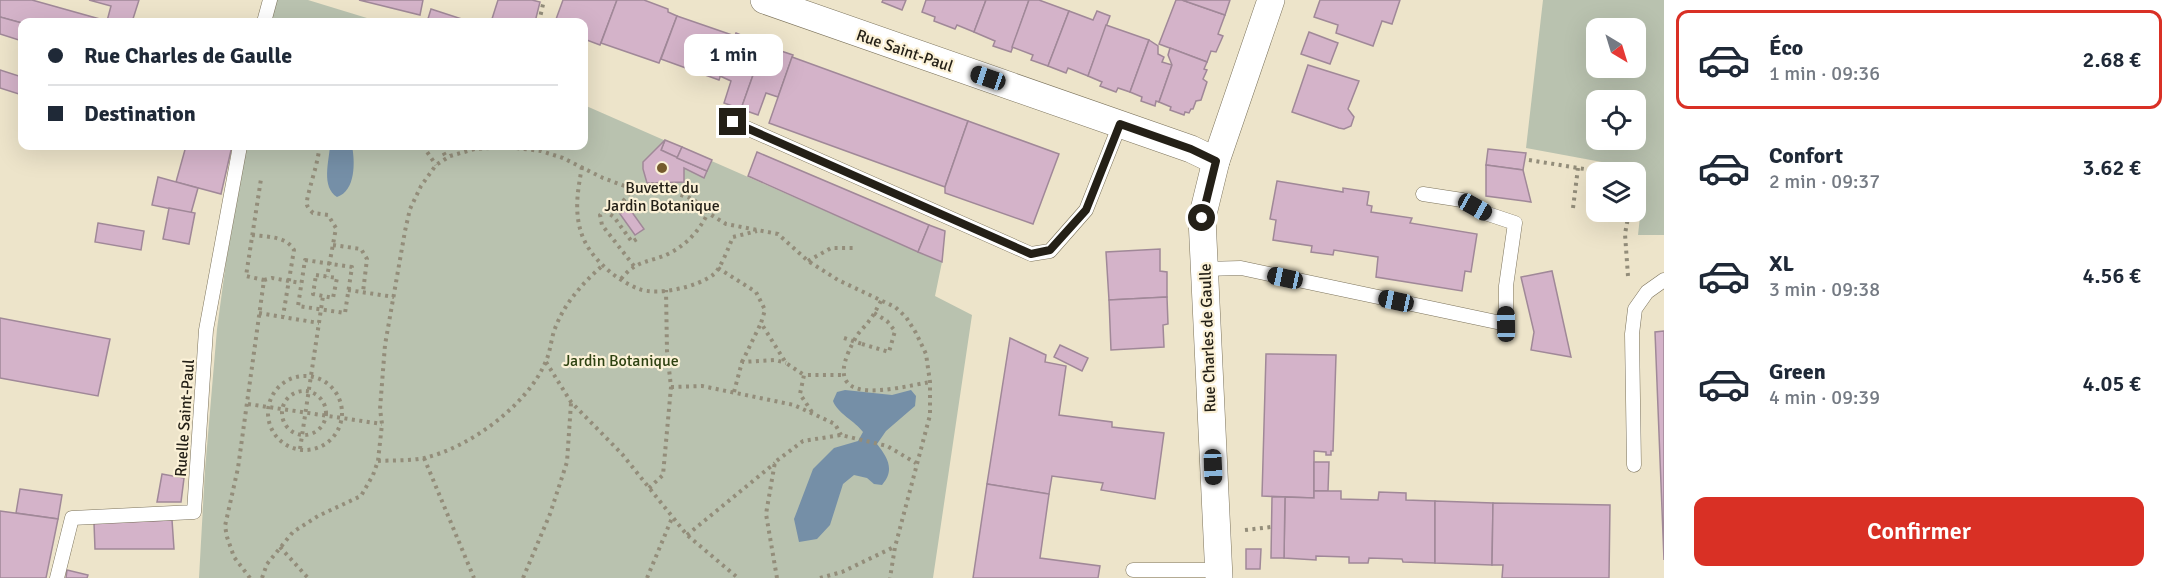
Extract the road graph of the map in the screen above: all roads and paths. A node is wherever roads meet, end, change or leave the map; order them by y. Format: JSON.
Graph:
{"nodes":[{"id":1,"x":270,"y":0,"type":"edge"},
{"id":2,"x":544,"y":0,"type":"edge"},
{"id":3,"x":764,"y":0,"type":"edge"},
{"id":4,"x":1271,"y":0,"type":"edge"},
{"id":5,"x":265,"y":18,"type":"edge"},
{"id":6,"x":540,"y":18,"type":"edge"},
{"id":7,"x":733,"y":122,"type":"dead end"},
{"id":8,"x":1120,"y":124,"type":"junction"},
{"id":9,"x":239,"y":150,"type":"edge"},
{"id":10,"x":318,"y":150,"type":"edge"},
{"id":11,"x":426,"y":150,"type":"edge"},
{"id":12,"x":442,"y":150,"type":"edge"},
{"id":13,"x":476,"y":150,"type":"edge"},
{"id":14,"x":541,"y":150,"type":"edge"},
{"id":15,"x":447,"y":159,"type":"junction"},
{"id":16,"x":1529,"y":160,"type":"dead end"},
{"id":17,"x":1216,"y":161,"type":"junction"},
{"id":18,"x":436,"y":165,"type":"junction"},
{"id":19,"x":262,"y":168,"type":"dead end"},
{"id":20,"x":582,"y":168,"type":"junction"},
{"id":21,"x":1578,"y":168,"type":"junction"},
{"id":22,"x":1586,"y":169,"type":"edge"},
{"id":23,"x":630,"y":188,"type":"junction"},
{"id":24,"x":1423,"y":194,"type":"dead end"},
{"id":25,"x":623,"y":201,"type":"dead end"},
{"id":26,"x":1573,"y":208,"type":"dead end"},
{"id":27,"x":708,"y":213,"type":"junction"},
{"id":28,"x":1627,"y":222,"type":"edge"},
{"id":29,"x":758,"y":231,"type":"junction"},
{"id":30,"x":252,"y":235,"type":"junction"},
{"id":31,"x":637,"y":239,"type":"dead end"},
{"id":32,"x":333,"y":245,"type":"junction"},
{"id":33,"x":857,"y":248,"type":"dead end"},
{"id":34,"x":808,"y":261,"type":"junction"},
{"id":35,"x":330,"y":263,"type":"junction"},
{"id":36,"x":603,"y":265,"type":"junction"},
{"id":37,"x":634,"y":266,"type":"junction"},
{"id":38,"x":718,"y":268,"type":"junction"},
{"id":39,"x":1204,"y":268,"type":"junction"},
{"id":40,"x":327,"y":277,"type":"junction"},
{"id":41,"x":621,"y":279,"type":"junction"},
{"id":42,"x":264,"y":280,"type":"junction"},
{"id":43,"x":1664,"y":280,"type":"edge"},
{"id":44,"x":289,"y":281,"type":"junction"},
{"id":45,"x":302,"y":283,"type":"junction"},
{"id":46,"x":348,"y":290,"type":"junction"},
{"id":47,"x":666,"y":291,"type":"junction"},
{"id":48,"x":363,"y":292,"type":"junction"},
{"id":49,"x":1647,"y":292,"type":"junction"},
{"id":50,"x":323,"y":297,"type":"junction"},
{"id":51,"x":394,"y":297,"type":"junction"},
{"id":52,"x":881,"y":301,"type":"junction"},
{"id":53,"x":321,"y":309,"type":"junction"},
{"id":54,"x":874,"y":313,"type":"junction"},
{"id":55,"x":259,"y":314,"type":"junction"},
{"id":56,"x":283,"y":316,"type":"junction"},
{"id":57,"x":319,"y":323,"type":"junction"},
{"id":58,"x":761,"y":323,"type":"junction"},
{"id":59,"x":844,"y":338,"type":"dead end"},
{"id":60,"x":546,"y":361,"type":"junction"},
{"id":61,"x":742,"y":362,"type":"junction"},
{"id":62,"x":786,"y":363,"type":"junction"},
{"id":63,"x":804,"y":375,"type":"junction"},
{"id":64,"x":843,"y":375,"type":"junction"},
{"id":65,"x":310,"y":376,"type":"junction"},
{"id":66,"x":930,"y":382,"type":"junction"},
{"id":67,"x":671,"y":387,"type":"junction"},
{"id":68,"x":308,"y":391,"type":"junction"},
{"id":69,"x":734,"y":392,"type":"junction"},
{"id":70,"x":571,"y":402,"type":"junction"},
{"id":71,"x":248,"y":404,"type":"junction"},
{"id":72,"x":269,"y":407,"type":"junction"},
{"id":73,"x":283,"y":409,"type":"junction"},
{"id":74,"x":304,"y":412,"type":"junction"},
{"id":75,"x":813,"y":414,"type":"junction"},
{"id":76,"x":326,"y":416,"type":"junction"},
{"id":77,"x":342,"y":418,"type":"junction"},
{"id":78,"x":382,"y":424,"type":"junction"},
{"id":79,"x":301,"y":434,"type":"junction"},
{"id":80,"x":841,"y":435,"type":"junction"},
{"id":81,"x":300,"y":449,"type":"junction"},
{"id":82,"x":424,"y":458,"type":"junction"},
{"id":83,"x":378,"y":461,"type":"junction"},
{"id":84,"x":775,"y":462,"type":"junction"},
{"id":85,"x":916,"y":463,"type":"junction"},
{"id":86,"x":1634,"y":465,"type":"dead end"},
{"id":87,"x":649,"y":488,"type":"junction"},
{"id":88,"x":672,"y":518,"type":"junction"},
{"id":89,"x":1271,"y":527,"type":"dead end"},
{"id":90,"x":1243,"y":531,"type":"dead end"},
{"id":91,"x":687,"y":535,"type":"junction"},
{"id":92,"x":280,"y":547,"type":"junction"},
{"id":93,"x":895,"y":547,"type":"junction"},
{"id":94,"x":1133,"y":570,"type":"dead end"},
{"id":95,"x":1218,"y":574,"type":"edge"},
{"id":96,"x":57,"y":578,"type":"edge"},
{"id":97,"x":250,"y":578,"type":"edge"},
{"id":98,"x":262,"y":578,"type":"edge"},
{"id":99,"x":308,"y":578,"type":"edge"},
{"id":100,"x":474,"y":578,"type":"edge"},
{"id":101,"x":523,"y":578,"type":"edge"},
{"id":102,"x":647,"y":578,"type":"edge"},
{"id":103,"x":738,"y":578,"type":"edge"},
{"id":104,"x":777,"y":578,"type":"edge"},
{"id":105,"x":820,"y":578,"type":"edge"},
{"id":106,"x":890,"y":578,"type":"edge"}],
"edges":[{"from":1,"to":5,"type":"lane"},
{"from":2,"to":6,"type":"path"},
{"from":3,"to":8,"type":"street","name":"Rue Saint-Paul"},
{"from":4,"to":17,"type":"street","name":"Rue Charles de Gaulle"},
{"from":7,"to":8,"type":"lane"},
{"from":8,"to":17,"type":"street","name":"Rue Saint-Paul"},
{"from":9,"to":96,"type":"lane","name":"Ruelle Saint-Paul"},
{"from":10,"to":32,"type":"path"},
{"from":11,"to":18,"type":"path"},
{"from":12,"to":15,"type":"path"},
{"from":13,"to":15,"type":"path"},
{"from":14,"to":20,"type":"path"},
{"from":15,"to":18,"type":"path"},
{"from":16,"to":21,"type":"path"},
{"from":17,"to":39,"type":"street","name":"Rue Charles de Gaulle"},
{"from":18,"to":51,"type":"path"},
{"from":19,"to":30,"type":"path"},
{"from":20,"to":23,"type":"path"},
{"from":20,"to":36,"type":"path"},
{"from":21,"to":22,"type":"path"},
{"from":21,"to":26,"type":"path"},
{"from":23,"to":25,"type":"path"},
{"from":23,"to":27,"type":"path"},
{"from":24,"to":39,"type":"lane"},
{"from":27,"to":29,"type":"path"},
{"from":27,"to":37,"type":"path"},
{"from":28,"to":49,"type":"path"},
{"from":29,"to":34,"type":"path"},
{"from":29,"to":38,"type":"path"},
{"from":30,"to":42,"type":"path"},
{"from":30,"to":44,"type":"path"},
{"from":31,"to":37,"type":"path"},
{"from":32,"to":35,"type":"path"},
{"from":32,"to":48,"type":"path"},
{"from":33,"to":34,"type":"path"},
{"from":34,"to":52,"type":"path"},
{"from":35,"to":40,"type":"path"},
{"from":35,"to":45,"type":"path"},
{"from":35,"to":46,"type":"path"},
{"from":36,"to":41,"type":"path"},
{"from":36,"to":60,"type":"path"},
{"from":37,"to":41,"type":"path"},
{"from":38,"to":47,"type":"path"},
{"from":38,"to":58,"type":"path"},
{"from":39,"to":95,"type":"street","name":"Rue Charles de Gaulle"},
{"from":40,"to":50,"type":"path"},
{"from":40,"to":50,"type":"path"},
{"from":41,"to":47,"type":"path"},
{"from":42,"to":44,"type":"path"},
{"from":42,"to":55,"type":"path"},
{"from":43,"to":49,"type":"lane"},
{"from":44,"to":45,"type":"path"},
{"from":44,"to":56,"type":"path"},
{"from":45,"to":53,"type":"path"},
{"from":46,"to":48,"type":"path"},
{"from":46,"to":53,"type":"path"},
{"from":47,"to":67,"type":"path"},
{"from":48,"to":51,"type":"path"},
{"from":49,"to":86,"type":"lane"},
{"from":50,"to":53,"type":"path"},
{"from":51,"to":78,"type":"path"},
{"from":52,"to":54,"type":"path"},
{"from":52,"to":66,"type":"path"},
{"from":53,"to":57,"type":"path"},
{"from":54,"to":59,"type":"path","bridge":true},
{"from":54,"to":64,"type":"path"},
{"from":55,"to":56,"type":"path"},
{"from":55,"to":71,"type":"path"},
{"from":56,"to":57,"type":"path"},
{"from":57,"to":65,"type":"path"},
{"from":58,"to":61,"type":"path"},
{"from":58,"to":62,"type":"path"},
{"from":60,"to":70,"type":"path"},
{"from":60,"to":82,"type":"path"},
{"from":61,"to":62,"type":"path"},
{"from":61,"to":69,"type":"path"},
{"from":62,"to":63,"type":"path"},
{"from":63,"to":64,"type":"path"},
{"from":63,"to":75,"type":"path"},
{"from":64,"to":66,"type":"path"},
{"from":65,"to":68,"type":"path"},
{"from":65,"to":72,"type":"path"},
{"from":65,"to":77,"type":"path"},
{"from":66,"to":85,"type":"path"},
{"from":67,"to":69,"type":"path"},
{"from":67,"to":87,"type":"path"},
{"from":68,"to":73,"type":"path"},
{"from":68,"to":74,"type":"path"},
{"from":68,"to":76,"type":"path"},
{"from":69,"to":75,"type":"path"},
{"from":70,"to":87,"type":"path"},
{"from":70,"to":101,"type":"path"},
{"from":71,"to":72,"type":"path"},
{"from":71,"to":97,"type":"path"},
{"from":72,"to":73,"type":"path"},
{"from":72,"to":81,"type":"path"},
{"from":73,"to":74,"type":"path"},
{"from":73,"to":79,"type":"path"},
{"from":74,"to":76,"type":"path"},
{"from":74,"to":79,"type":"path"},
{"from":75,"to":80,"type":"path"},
{"from":76,"to":77,"type":"path"},
{"from":76,"to":79,"type":"path"},
{"from":77,"to":78,"type":"path"},
{"from":77,"to":81,"type":"path"},
{"from":78,"to":83,"type":"path"},
{"from":79,"to":81,"type":"path"},
{"from":80,"to":84,"type":"path"},
{"from":80,"to":85,"type":"path"},
{"from":82,"to":83,"type":"path"},
{"from":82,"to":100,"type":"path"},
{"from":83,"to":92,"type":"path"},
{"from":84,"to":91,"type":"path"},
{"from":84,"to":104,"type":"path"},
{"from":85,"to":93,"type":"path"},
{"from":87,"to":88,"type":"path"},
{"from":88,"to":91,"type":"path"},
{"from":88,"to":102,"type":"path"},
{"from":89,"to":90,"type":"path"},
{"from":91,"to":103,"type":"path"},
{"from":92,"to":98,"type":"path"},
{"from":92,"to":99,"type":"path"},
{"from":93,"to":105,"type":"path"},
{"from":93,"to":106,"type":"path"},
{"from":94,"to":95,"type":"lane"}]}
